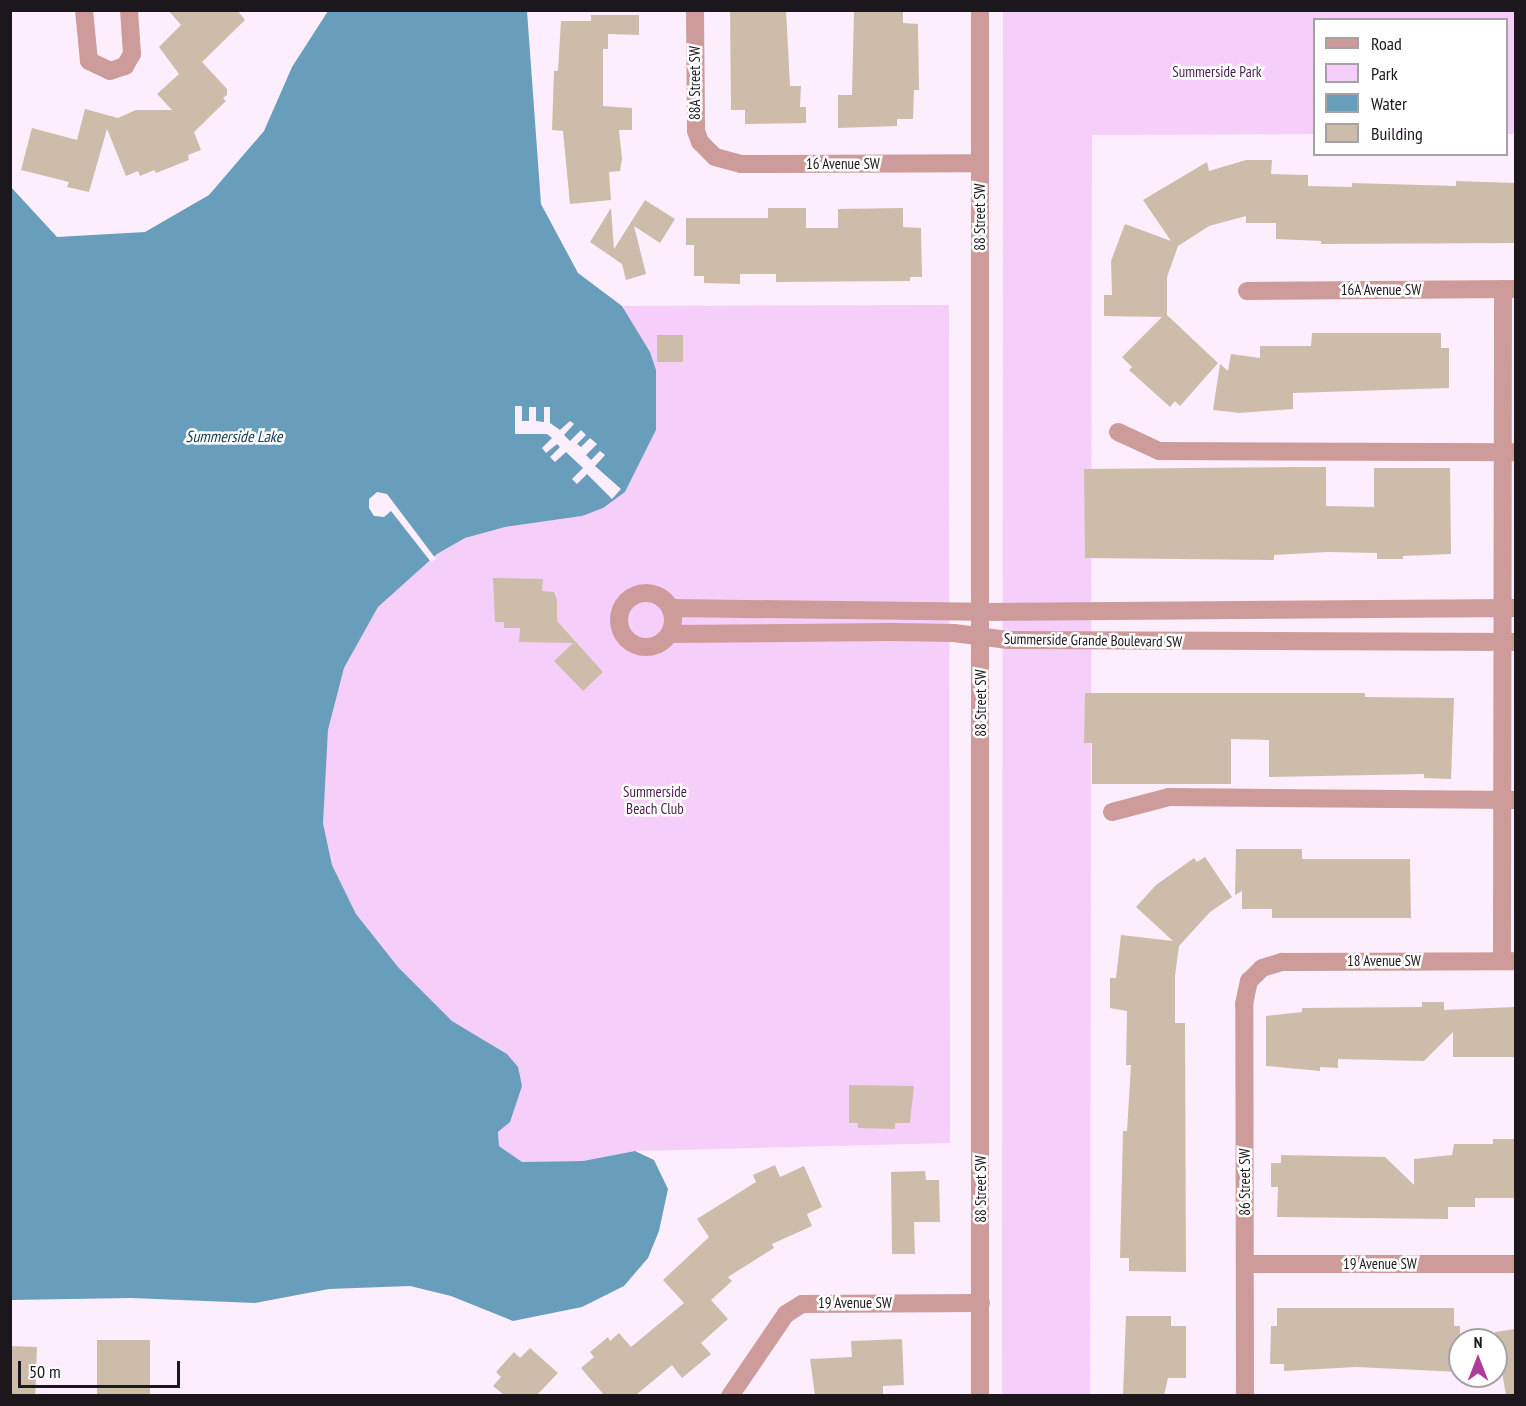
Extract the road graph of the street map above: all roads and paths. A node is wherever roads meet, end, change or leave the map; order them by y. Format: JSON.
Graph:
{"nodes":[{"id":1,"x":84,"y":10,"type":"edge"},
{"id":2,"x":129,"y":10,"type":"edge"},
{"id":3,"x":695,"y":10,"type":"edge"},
{"id":4,"x":980,"y":10,"type":"edge"},
{"id":5,"x":708,"y":152,"type":"joint"},
{"id":6,"x":980,"y":163,"type":"junction"},
{"id":7,"x":1509,"y":290,"type":"edge"},
{"id":8,"x":1247,"y":291,"type":"dead end"},
{"id":9,"x":1118,"y":432,"type":"dead end"},
{"id":10,"x":1509,"y":452,"type":"edge"},
{"id":11,"x":671,"y":608,"type":"junction"},
{"id":12,"x":1509,"y":608,"type":"edge"},
{"id":13,"x":981,"y":612,"type":"junction"},
{"id":14,"x":670,"y":634,"type":"junction"},
{"id":15,"x":981,"y":636,"type":"junction"},
{"id":16,"x":1509,"y":642,"type":"edge"},
{"id":17,"x":1509,"y":800,"type":"edge"},
{"id":18,"x":1112,"y":812,"type":"dead end"},
{"id":19,"x":1509,"y":961,"type":"edge"},
{"id":20,"x":1256,"y":972,"type":"joint"},
{"id":21,"x":1245,"y":1264,"type":"junction"},
{"id":22,"x":1515,"y":1264,"type":"edge"},
{"id":23,"x":981,"y":1303,"type":"junction"},
{"id":24,"x":736,"y":1393,"type":"edge"},
{"id":25,"x":980,"y":1395,"type":"edge"},
{"id":26,"x":1245,"y":1395,"type":"edge"}],
"edges":[{"from":1,"to":2,"type":"street"},
{"from":3,"to":5,"type":"street","name":"88A Street SW"},
{"from":4,"to":6,"type":"street","name":"88 Street SW"},
{"from":5,"to":6,"type":"street","name":"16 Avenue SW"},
{"from":6,"to":13,"type":"street","name":"88 Street SW"},
{"from":7,"to":8,"type":"street","name":"16A Avenue SW"},
{"from":7,"to":10,"type":"street"},
{"from":9,"to":10,"type":"street"},
{"from":10,"to":12,"type":"street"},
{"from":11,"to":13,"type":"street","name":"Summerside Grande Boulevard SW"},
{"from":11,"to":14,"type":"street"},
{"from":11,"to":14,"type":"street","name":"Summerside Grande Boulevard SW"},
{"from":12,"to":13,"type":"street","name":"Summerside Grande Boulevard SW"},
{"from":12,"to":16,"type":"street"},
{"from":13,"to":15,"type":"street","name":"88 Street SW"},
{"from":14,"to":15,"type":"street","name":"Summerside Grande Boulevard SW"},
{"from":15,"to":16,"type":"street","name":"Summerside Grande Boulevard SW"},
{"from":15,"to":23,"type":"street","name":"88 Street SW"},
{"from":16,"to":17,"type":"street"},
{"from":17,"to":18,"type":"street"},
{"from":17,"to":19,"type":"street"},
{"from":19,"to":20,"type":"street","name":"18 Avenue SW"},
{"from":20,"to":21,"type":"street","name":"86 Street SW"},
{"from":21,"to":22,"type":"street","name":"19 Avenue SW"},
{"from":21,"to":26,"type":"street","name":"86 Street SW"},
{"from":23,"to":24,"type":"street","name":"19 Avenue SW"},
{"from":23,"to":25,"type":"street","name":"88 Street SW"}]}
